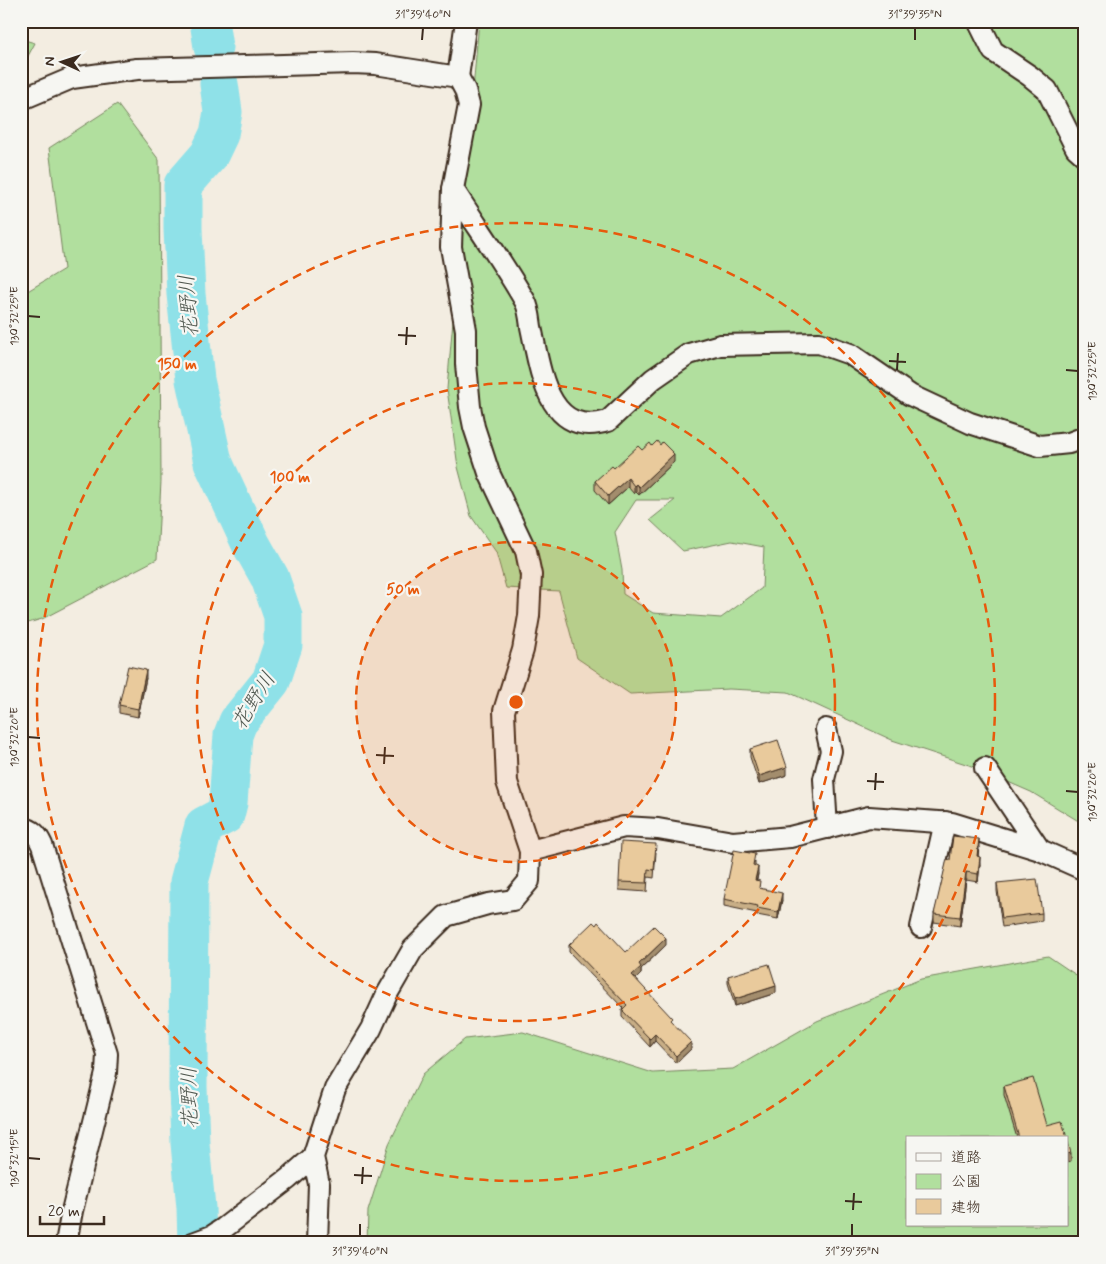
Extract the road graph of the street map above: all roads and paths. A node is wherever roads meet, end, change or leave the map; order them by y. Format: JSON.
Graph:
{"nodes":[{"id":1,"x":466,"y":21,"type":"edge"},
{"id":2,"x":978,"y":21,"type":"edge"},
{"id":3,"x":458,"y":78,"type":"junction"},
{"id":4,"x":21,"y":98,"type":"edge"},
{"id":5,"x":1085,"y":156,"type":"edge"},
{"id":6,"x":453,"y":189,"type":"junction"},
{"id":7,"x":1085,"y":437,"type":"edge"},
{"id":8,"x":826,"y":729,"type":"dead end"},
{"id":9,"x":984,"y":768,"type":"dead end"},
{"id":10,"x":945,"y":822,"type":"junction"},
{"id":11,"x":21,"y":827,"type":"edge"},
{"id":12,"x":827,"y":828,"type":"junction"},
{"id":13,"x":1040,"y":850,"type":"junction"},
{"id":14,"x":530,"y":851,"type":"junction"},
{"id":15,"x":1085,"y":870,"type":"edge"},
{"id":16,"x":920,"y":927,"type":"dead end"},
{"id":17,"x":313,"y":1158,"type":"junction"},
{"id":18,"x":66,"y":1243,"type":"edge"},
{"id":19,"x":193,"y":1243,"type":"edge"},
{"id":20,"x":317,"y":1243,"type":"edge"}],
"edges":[{"from":1,"to":3,"type":"street"},
{"from":2,"to":5,"type":"street"},
{"from":3,"to":4,"type":"street"},
{"from":3,"to":6,"type":"street"},
{"from":6,"to":7,"type":"street"},
{"from":6,"to":14,"type":"street"},
{"from":8,"to":12,"type":"street"},
{"from":9,"to":13,"type":"street"},
{"from":10,"to":12,"type":"street"},
{"from":10,"to":13,"type":"street"},
{"from":10,"to":16,"type":"street"},
{"from":11,"to":18,"type":"street"},
{"from":12,"to":14,"type":"street"},
{"from":13,"to":15,"type":"street"},
{"from":14,"to":17,"type":"street"},
{"from":17,"to":19,"type":"street"},
{"from":17,"to":20,"type":"street"}]}
